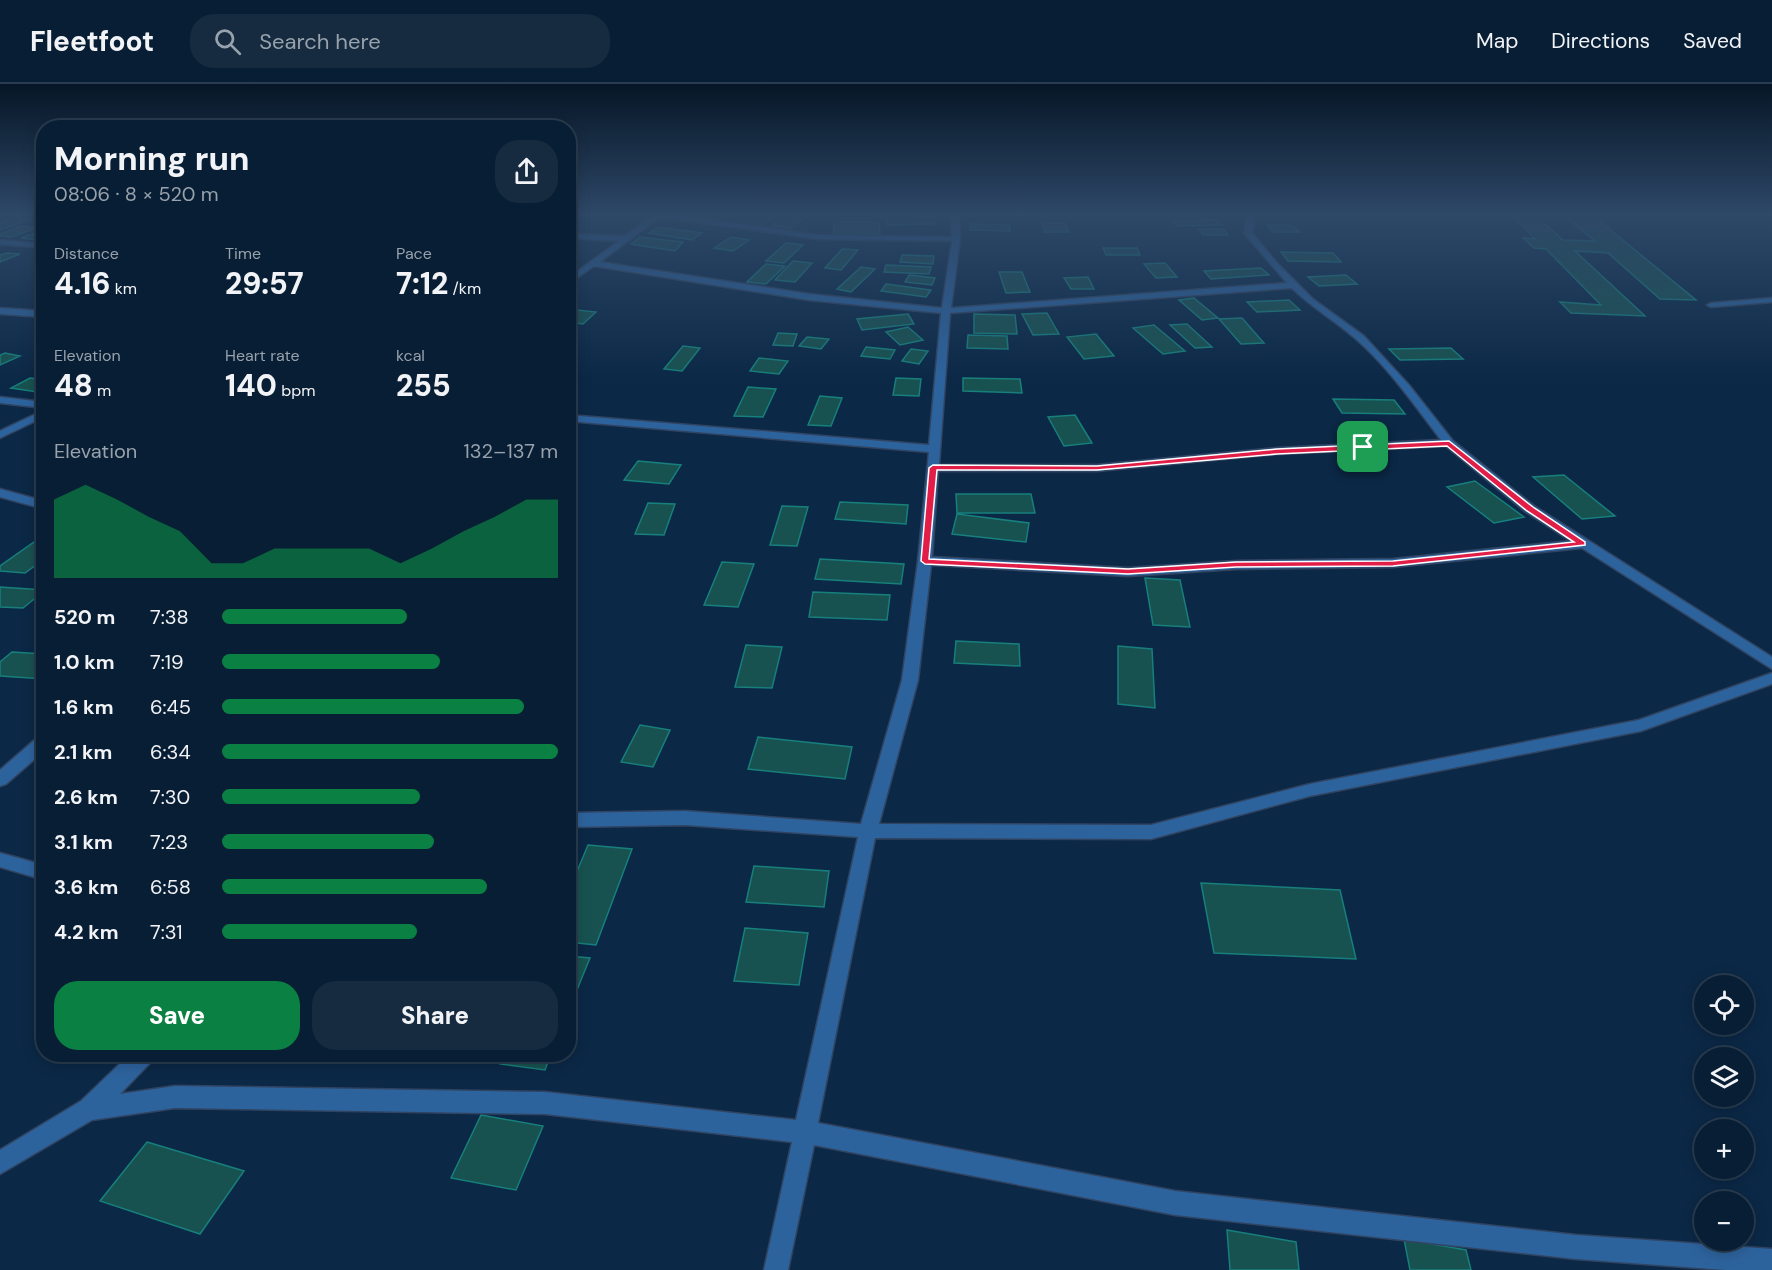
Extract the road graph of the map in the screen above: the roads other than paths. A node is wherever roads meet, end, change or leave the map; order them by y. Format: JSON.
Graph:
{"nodes":[{"id":1,"x":629,"y":269,"type":"edge"},
{"id":2,"x":952,"y":269,"type":"edge"},
{"id":3,"x":1279,"y":269,"type":"edge"},
{"id":4,"x":1292,"y":285,"type":"junction"},
{"id":5,"x":1772,"y":300,"type":"edge"},
{"id":6,"x":1755,"y":301,"type":"junction"},
{"id":7,"x":1768,"y":306,"type":"edge"},
{"id":8,"x":0,"y":311,"type":"edge"},
{"id":9,"x":946,"y":311,"type":"junction"},
{"id":10,"x":36,"y":313,"type":"edge"},
{"id":11,"x":0,"y":400,"type":"edge"},
{"id":12,"x":36,"y":404,"type":"edge"},
{"id":13,"x":36,"y":417,"type":"edge"},
{"id":14,"x":576,"y":419,"type":"edge"},
{"id":15,"x":0,"y":435,"type":"edge"},
{"id":16,"x":1449,"y":443,"type":"junction"},
{"id":17,"x":934,"y":449,"type":"junction"},
{"id":18,"x":933,"y":468,"type":"junction"},
{"id":19,"x":0,"y":493,"type":"edge"},
{"id":20,"x":36,"y":503,"type":"edge"},
{"id":21,"x":1582,"y":544,"type":"junction"},
{"id":22,"x":925,"y":561,"type":"junction"},
{"id":23,"x":1772,"y":664,"type":"edge"},
{"id":24,"x":1772,"y":678,"type":"edge"},
{"id":25,"x":36,"y":748,"type":"edge"},
{"id":26,"x":0,"y":780,"type":"edge"},
{"id":27,"x":576,"y":820,"type":"edge"},
{"id":28,"x":868,"y":831,"type":"junction"},
{"id":29,"x":0,"y":860,"type":"edge"},
{"id":30,"x":36,"y":871,"type":"edge"},
{"id":31,"x":138,"y":1062,"type":"edge"},
{"id":32,"x":89,"y":1109,"type":"junction"},
{"id":33,"x":806,"y":1132,"type":"junction"},
{"id":34,"x":0,"y":1163,"type":"edge"},
{"id":35,"x":1772,"y":1262,"type":"edge"},
{"id":36,"x":776,"y":1270,"type":"edge"}],
"edges":[{"from":1,"to":9,"type":"street"},
{"from":2,"to":9,"type":"street"},
{"from":3,"to":4,"type":"street"},
{"from":4,"to":9,"type":"street"},
{"from":4,"to":16,"type":"street"},
{"from":5,"to":6,"type":"lane"},
{"from":6,"to":7,"type":"lane"},
{"from":6,"to":7,"type":"lane"},
{"from":8,"to":10,"type":"street"},
{"from":9,"to":17,"type":"street"},
{"from":11,"to":12,"type":"street"},
{"from":13,"to":15,"type":"street"},
{"from":14,"to":17,"type":"street"},
{"from":16,"to":18,"type":"street"},
{"from":16,"to":21,"type":"street"},
{"from":17,"to":18,"type":"street"},
{"from":18,"to":22,"type":"street"},
{"from":19,"to":20,"type":"street"},
{"from":21,"to":22,"type":"street"},
{"from":21,"to":23,"type":"street"},
{"from":22,"to":28,"type":"street"},
{"from":24,"to":28,"type":"street"},
{"from":25,"to":26,"type":"street"},
{"from":27,"to":28,"type":"street"},
{"from":28,"to":33,"type":"street"},
{"from":29,"to":30,"type":"street"},
{"from":31,"to":32,"type":"street"},
{"from":32,"to":33,"type":"street"},
{"from":32,"to":34,"type":"street"},
{"from":33,"to":35,"type":"street"},
{"from":33,"to":36,"type":"street"}]}
